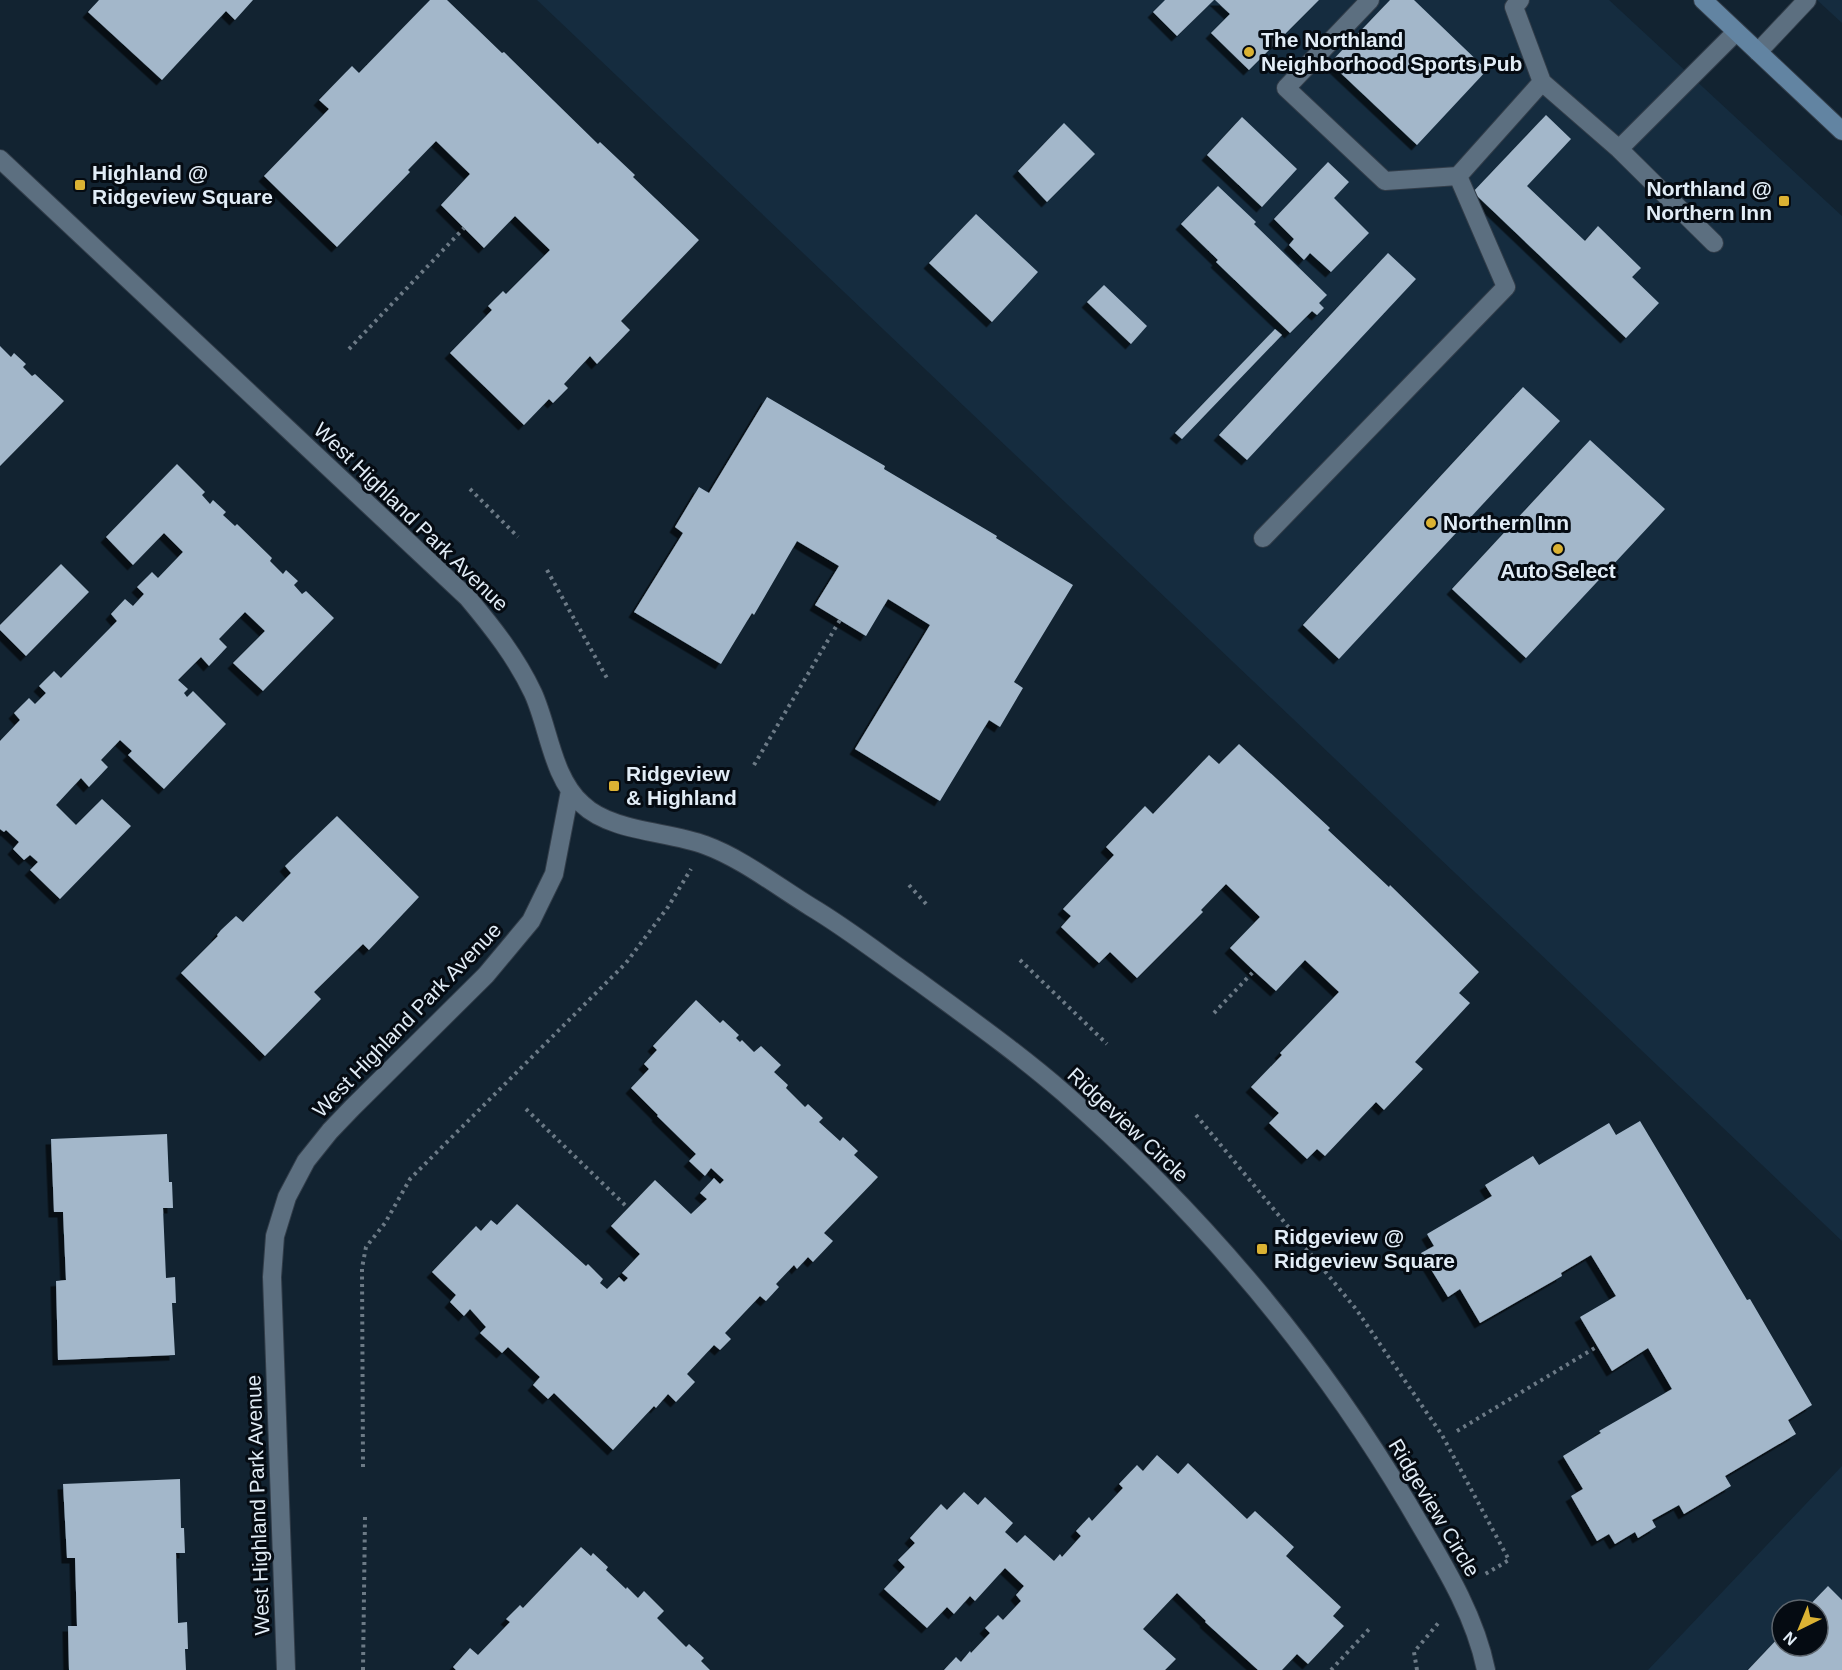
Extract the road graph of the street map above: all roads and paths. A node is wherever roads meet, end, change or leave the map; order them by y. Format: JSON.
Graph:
{"nodes":[{"id":1,"x":1370,"y":0,"type":"edge"},
{"id":2,"x":1703,"y":0,"type":"edge"},
{"id":3,"x":1807,"y":0,"type":"edge"},
{"id":4,"x":1513,"y":2,"type":"edge"},
{"id":5,"x":1736,"y":32,"type":"junction"},
{"id":6,"x":1758,"y":52,"type":"junction"},
{"id":7,"x":1542,"y":82,"type":"junction"},
{"id":8,"x":1842,"y":131,"type":"edge"},
{"id":9,"x":1619,"y":149,"type":"junction"},
{"id":10,"x":0,"y":159,"type":"edge"},
{"id":11,"x":1458,"y":176,"type":"junction"},
{"id":12,"x":464,"y":228,"type":"dead end"},
{"id":13,"x":1714,"y":243,"type":"dead end"},
{"id":14,"x":349,"y":349,"type":"dead end"},
{"id":15,"x":470,"y":489,"type":"dead end"},
{"id":16,"x":518,"y":537,"type":"dead end"},
{"id":17,"x":1263,"y":538,"type":"dead end"},
{"id":18,"x":547,"y":570,"type":"dead end"},
{"id":19,"x":840,"y":620,"type":"dead end"},
{"id":20,"x":608,"y":680,"type":"dead end"},
{"id":21,"x":754,"y":765,"type":"dead end"},
{"id":22,"x":570,"y":792,"type":"junction"},
{"id":23,"x":706,"y":845,"type":"junction"},
{"id":24,"x":909,"y":885,"type":"dead end"},
{"id":25,"x":927,"y":905,"type":"dead end"},
{"id":26,"x":1020,"y":960,"type":"dead end"},
{"id":27,"x":1254,"y":971,"type":"dead end"},
{"id":28,"x":1214,"y":1013,"type":"dead end"},
{"id":29,"x":1107,"y":1044,"type":"dead end"},
{"id":30,"x":526,"y":1109,"type":"dead end"},
{"id":31,"x":1196,"y":1115,"type":"dead end"},
{"id":32,"x":628,"y":1208,"type":"dead end"},
{"id":33,"x":1598,"y":1346,"type":"dead end"},
{"id":34,"x":1457,"y":1431,"type":"dead end"},
{"id":35,"x":363,"y":1467,"type":"dead end"},
{"id":36,"x":365,"y":1517,"type":"dead end"},
{"id":37,"x":1509,"y":1560,"type":"dead end"},
{"id":38,"x":1460,"y":1598,"type":"junction"},
{"id":39,"x":1371,"y":1627,"type":"dead end"},
{"id":40,"x":286,"y":1670,"type":"edge"},
{"id":41,"x":363,"y":1670,"type":"edge"},
{"id":42,"x":1331,"y":1670,"type":"edge"},
{"id":43,"x":1417,"y":1670,"type":"edge"},
{"id":44,"x":1486,"y":1670,"type":"edge"}],
"edges":[{"from":1,"to":11,"type":"street"},
{"from":2,"to":5,"type":"main road"},
{"from":3,"to":6,"type":"street"},
{"from":4,"to":7,"type":"street"},
{"from":5,"to":6,"type":"main road"},
{"from":5,"to":9,"type":"street"},
{"from":6,"to":8,"type":"main road"},
{"from":7,"to":9,"type":"street"},
{"from":7,"to":11,"type":"street"},
{"from":9,"to":13,"type":"street"},
{"from":10,"to":22,"type":"street","name":"West Highland Park Avenue"},
{"from":11,"to":17,"type":"street"},
{"from":12,"to":14,"type":"path"},
{"from":15,"to":16,"type":"path"},
{"from":18,"to":20,"type":"path"},
{"from":19,"to":21,"type":"path"},
{"from":22,"to":23,"type":"street","name":"Ridgeview Circle"},
{"from":22,"to":40,"type":"street","name":"West Highland Park Avenue"},
{"from":23,"to":35,"type":"path"},
{"from":23,"to":38,"type":"street","name":"Ridgeview Circle"},
{"from":24,"to":25,"type":"path"},
{"from":26,"to":29,"type":"path"},
{"from":27,"to":28,"type":"path"},
{"from":30,"to":32,"type":"path"},
{"from":31,"to":37,"type":"path"},
{"from":33,"to":34,"type":"path"},
{"from":36,"to":41,"type":"path"},
{"from":38,"to":43,"type":"path"},
{"from":38,"to":44,"type":"street","name":"Ridgeview Circle"},
{"from":39,"to":42,"type":"path"}]}
